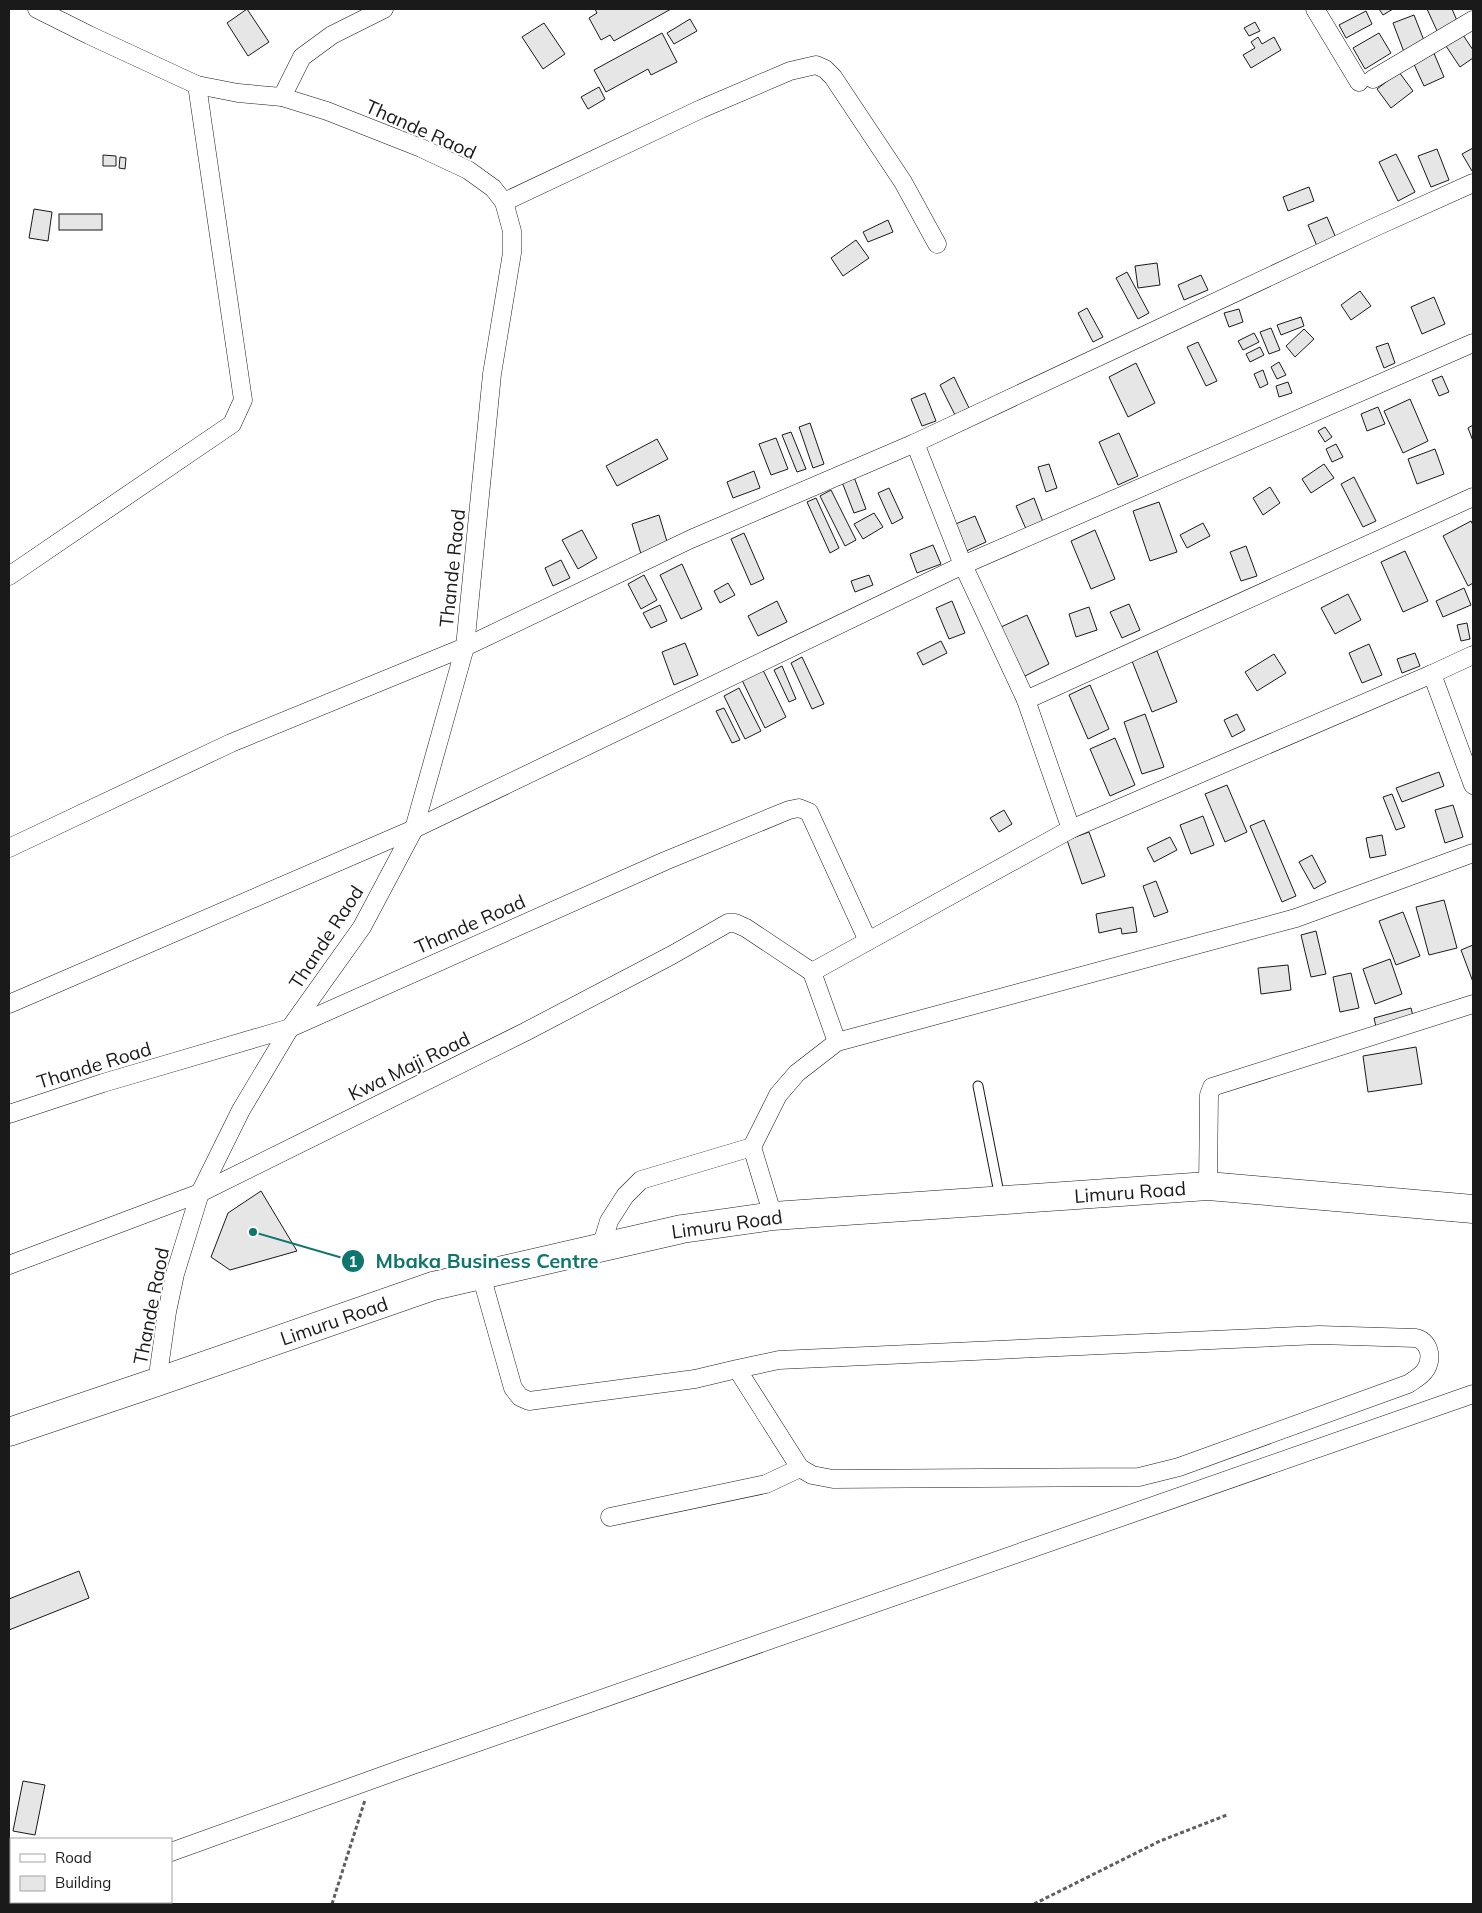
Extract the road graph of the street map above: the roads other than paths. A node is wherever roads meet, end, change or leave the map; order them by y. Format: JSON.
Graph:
{"nodes":[{"id":1,"x":37,"y":9,"type":"edge"},
{"id":2,"x":384,"y":9,"type":"edge"},
{"id":3,"x":1315,"y":9,"type":"edge"},
{"id":4,"x":1473,"y":20,"type":"edge"},
{"id":5,"x":197,"y":85,"type":"junction"},
{"id":6,"x":282,"y":96,"type":"junction"},
{"id":7,"x":1473,"y":183,"type":"edge"},
{"id":8,"x":504,"y":202,"type":"junction"},
{"id":9,"x":937,"y":244,"type":"dead end"},
{"id":10,"x":1473,"y":343,"type":"edge"},
{"id":11,"x":915,"y":442,"type":"junction"},
{"id":12,"x":1473,"y":497,"type":"edge"},
{"id":13,"x":962,"y":564,"type":"junction"},
{"id":14,"x":9,"y":576,"type":"edge"},
{"id":15,"x":465,"y":646,"type":"junction"},
{"id":16,"x":1473,"y":654,"type":"edge"},
{"id":17,"x":1432,"y":674,"type":"junction"},
{"id":18,"x":1026,"y":700,"type":"junction"},
{"id":19,"x":1473,"y":785,"type":"edge"},
{"id":20,"x":414,"y":829,"type":"junction"},
{"id":21,"x":1071,"y":830,"type":"junction"},
{"id":22,"x":9,"y":848,"type":"edge"},
{"id":23,"x":1473,"y":853,"type":"edge"},
{"id":24,"x":868,"y":941,"type":"junction"},
{"id":25,"x":812,"y":972,"type":"junction"},
{"id":26,"x":9,"y":1004,"type":"edge"},
{"id":27,"x":1473,"y":1004,"type":"edge"},
{"id":28,"x":290,"y":1028,"type":"junction"},
{"id":29,"x":837,"y":1042,"type":"junction"},
{"id":30,"x":978,"y":1086,"type":"dead end"},
{"id":31,"x":9,"y":1114,"type":"edge"},
{"id":32,"x":752,"y":1147,"type":"junction"},
{"id":33,"x":1208,"y":1186,"type":"junction"},
{"id":34,"x":200,"y":1193,"type":"junction"},
{"id":35,"x":1000,"y":1200,"type":"junction"},
{"id":36,"x":1473,"y":1209,"type":"edge"},
{"id":37,"x":773,"y":1216,"type":"junction"},
{"id":38,"x":601,"y":1247,"type":"junction"},
{"id":39,"x":9,"y":1265,"type":"edge"},
{"id":40,"x":481,"y":1275,"type":"junction"},
{"id":41,"x":737,"y":1369,"type":"junction"},
{"id":42,"x":157,"y":1382,"type":"junction"},
{"id":43,"x":1473,"y":1394,"type":"edge"},
{"id":44,"x":9,"y":1432,"type":"edge"},
{"id":45,"x":800,"y":1468,"type":"junction"},
{"id":46,"x":610,"y":1517,"type":"dead end"},
{"id":47,"x":172,"y":1852,"type":"edge"}],
"edges":[{"from":1,"to":5,"type":"street","name":"Thande Raod"},
{"from":2,"to":6,"type":"street"},
{"from":3,"to":4,"type":"street"},
{"from":5,"to":6,"type":"street","name":"Thande Raod"},
{"from":5,"to":14,"type":"street"},
{"from":6,"to":8,"type":"street","name":"Thande Raod"},
{"from":7,"to":11,"type":"street"},
{"from":8,"to":9,"type":"street"},
{"from":8,"to":15,"type":"street","name":"Thande Raod"},
{"from":10,"to":13,"type":"street"},
{"from":11,"to":13,"type":"street"},
{"from":11,"to":15,"type":"street"},
{"from":12,"to":18,"type":"street"},
{"from":13,"to":18,"type":"street"},
{"from":13,"to":20,"type":"street"},
{"from":15,"to":20,"type":"street","name":"Thande Raod"},
{"from":15,"to":22,"type":"street"},
{"from":16,"to":17,"type":"street"},
{"from":17,"to":19,"type":"street"},
{"from":17,"to":21,"type":"street"},
{"from":18,"to":21,"type":"street"},
{"from":20,"to":26,"type":"street"},
{"from":20,"to":28,"type":"street","name":"Thande Raod"},
{"from":21,"to":24,"type":"street"},
{"from":23,"to":29,"type":"street"},
{"from":24,"to":25,"type":"street"},
{"from":24,"to":28,"type":"street","name":"Thande Road"},
{"from":25,"to":29,"type":"street"},
{"from":25,"to":34,"type":"street","name":"Kwa Maji Road"},
{"from":27,"to":33,"type":"street"},
{"from":28,"to":31,"type":"street","name":"Thande Road"},
{"from":28,"to":34,"type":"street","name":"Thande Raod"},
{"from":29,"to":32,"type":"street"},
{"from":30,"to":35,"type":"lane"},
{"from":32,"to":37,"type":"street"},
{"from":32,"to":38,"type":"street"},
{"from":33,"to":35,"type":"highway","name":"Limuru Road"},
{"from":33,"to":36,"type":"highway","name":"Limuru Road"},
{"from":34,"to":39,"type":"street","name":"Kwa Maji Road"},
{"from":34,"to":42,"type":"street","name":"Thande Raod"},
{"from":35,"to":37,"type":"highway","name":"Limuru Road"},
{"from":37,"to":38,"type":"highway","name":"Limuru Road"},
{"from":38,"to":40,"type":"highway","name":"Limuru Road"},
{"from":40,"to":41,"type":"street"},
{"from":40,"to":42,"type":"highway","name":"Limuru Road"},
{"from":41,"to":45,"type":"street"},
{"from":41,"to":45,"type":"street"},
{"from":42,"to":44,"type":"highway","name":"Limuru Road"},
{"from":43,"to":47,"type":"street"},
{"from":45,"to":46,"type":"street"}]}
